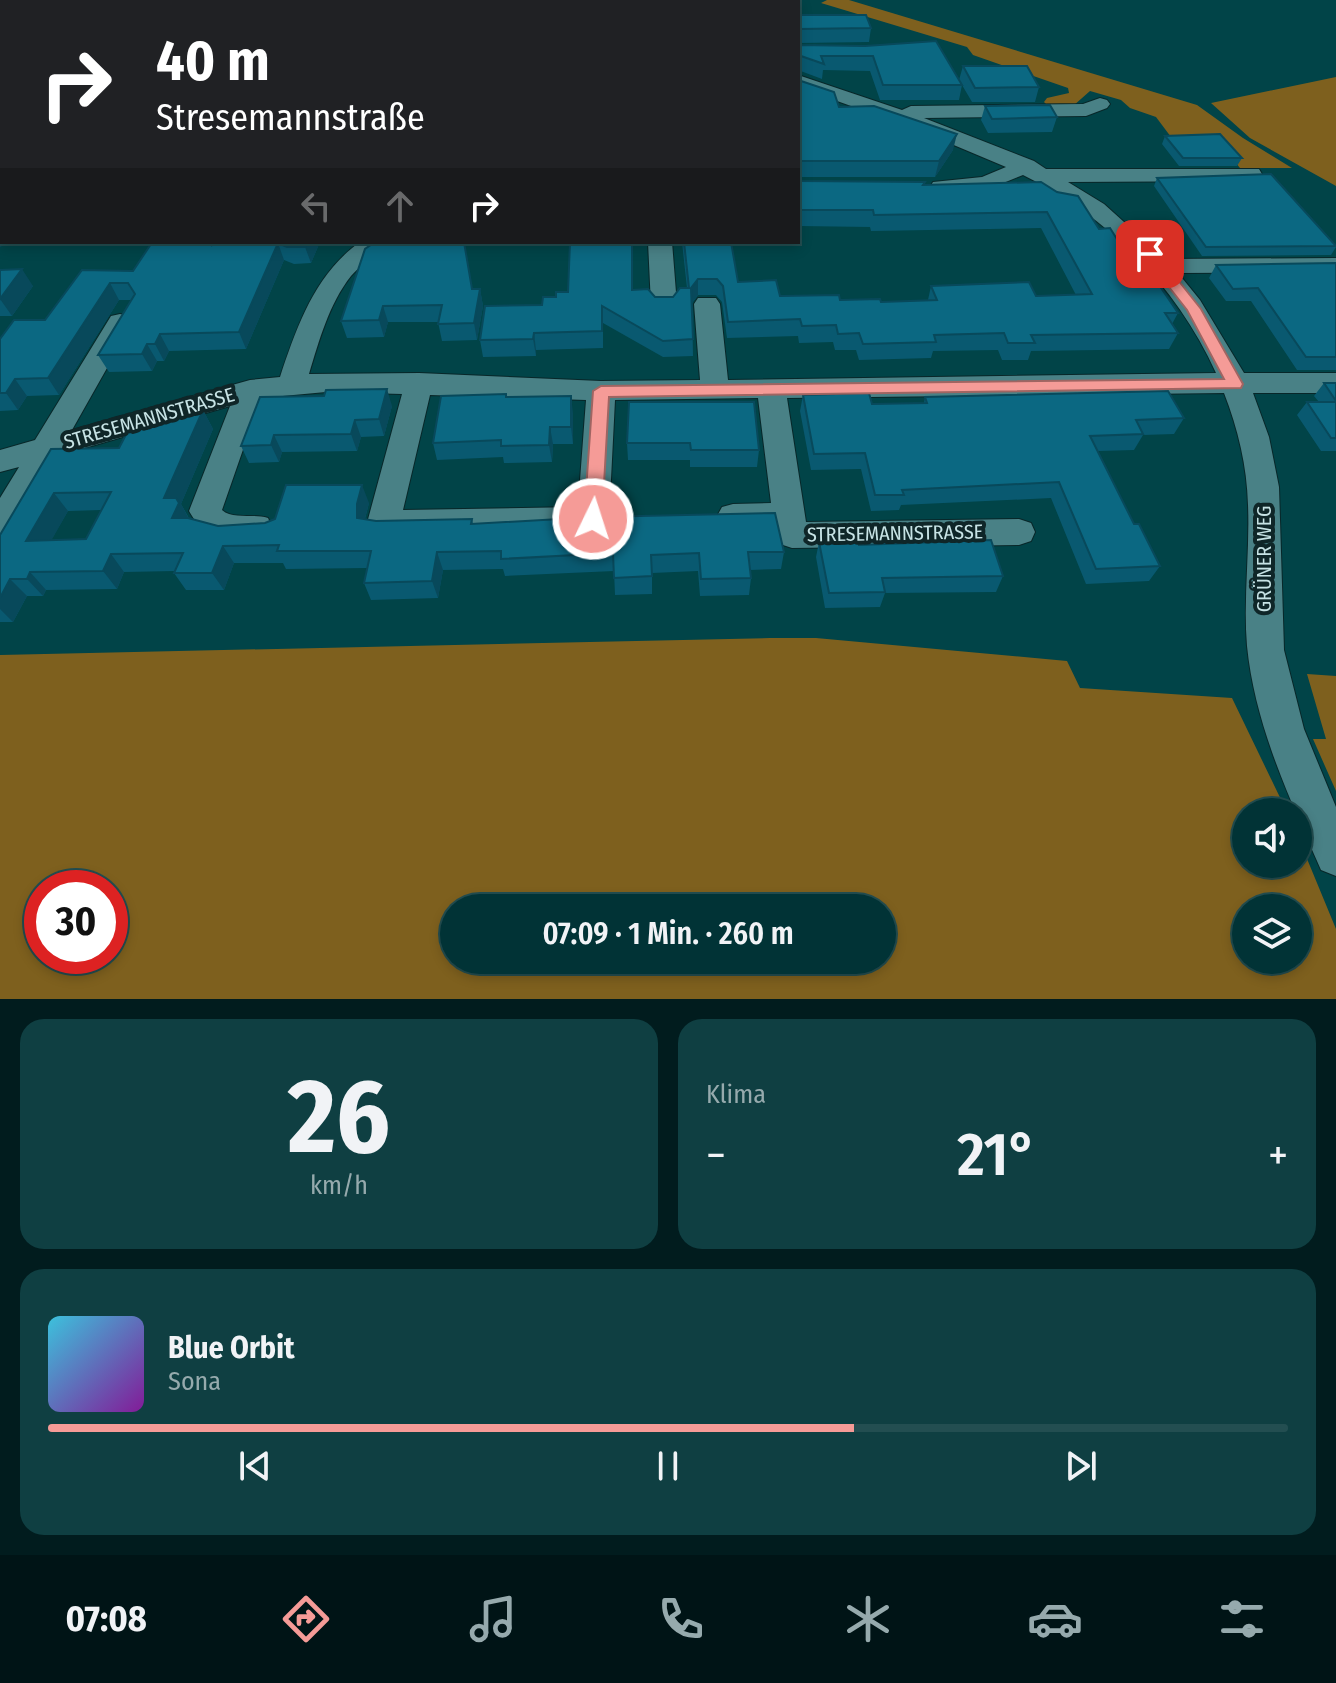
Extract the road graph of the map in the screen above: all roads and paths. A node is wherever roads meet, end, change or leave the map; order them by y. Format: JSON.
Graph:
{"nodes":[{"id":1,"x":800,"y":82,"type":"edge"},
{"id":2,"x":1100,"y":104,"type":"dead end"},
{"id":3,"x":887,"y":113,"type":"junction"},
{"id":4,"x":1036,"y":171,"type":"junction"},
{"id":5,"x":1251,"y":174,"type":"edge"},
{"id":6,"x":924,"y":188,"type":"edge"},
{"id":7,"x":373,"y":244,"type":"edge"},
{"id":8,"x":660,"y":244,"type":"edge"},
{"id":9,"x":1336,"y":265,"type":"edge"},
{"id":10,"x":1162,"y":266,"type":"junction"},
{"id":11,"x":707,"y":304,"type":"dead end"},
{"id":12,"x":664,"y":305,"type":"edge"},
{"id":13,"x":128,"y":309,"type":"edge"},
{"id":14,"x":419,"y":383,"type":"junction"},
{"id":15,"x":1336,"y":383,"type":"edge"},
{"id":16,"x":292,"y":384,"type":"junction"},
{"id":17,"x":1235,"y":384,"type":"junction"},
{"id":18,"x":250,"y":390,"type":"junction"},
{"id":19,"x":771,"y":390,"type":"junction"},
{"id":20,"x":601,"y":391,"type":"junction"},
{"id":21,"x":715,"y":391,"type":"junction"},
{"id":22,"x":48,"y":447,"type":"junction"},
{"id":23,"x":0,"y":461,"type":"edge"},
{"id":24,"x":790,"y":515,"type":"junction"},
{"id":25,"x":699,"y":517,"type":"edge"},
{"id":26,"x":0,"y":526,"type":"edge"},
{"id":27,"x":269,"y":527,"type":"edge"},
{"id":28,"x":1019,"y":532,"type":"dead end"},
{"id":29,"x":1336,"y":855,"type":"edge"}],
"edges":[{"from":1,"to":3,"type":"street","name":"GRÜNER WEG"},
{"from":2,"to":3,"type":"street","name":"GRÜNER WEG"},
{"from":3,"to":4,"type":"street","name":"GRÜNER WEG"},
{"from":4,"to":5,"type":"street","name":"GRÜNER WEG"},
{"from":4,"to":6,"type":"street"},
{"from":4,"to":10,"type":"street","name":"GRÜNER WEG"},
{"from":7,"to":16,"type":"street"},
{"from":8,"to":12,"type":"street"},
{"from":9,"to":10,"type":"street"},
{"from":10,"to":17,"type":"street","name":"GRÜNER WEG"},
{"from":11,"to":21,"type":"street"},
{"from":13,"to":22,"type":"street","name":"STRESEMANNSTRASSE"},
{"from":14,"to":16,"type":"street","name":"STRESEMANNSTRASSE"},
{"from":14,"to":20,"type":"street","name":"STRESEMANNSTRASSE"},
{"from":14,"to":20,"type":"street"},
{"from":15,"to":17,"type":"street"},
{"from":16,"to":18,"type":"street","name":"STRESEMANNSTRASSE"},
{"from":17,"to":19,"type":"street","name":"STRESEMANNSTRASSE"},
{"from":17,"to":29,"type":"street","name":"GRÜNER WEG"},
{"from":18,"to":22,"type":"street","name":"STRESEMANNSTRASSE"},
{"from":18,"to":27,"type":"street","name":"STRESEMANNSTRASSE"},
{"from":19,"to":21,"type":"street","name":"STRESEMANNSTRASSE"},
{"from":19,"to":24,"type":"street","name":"STRESEMANNSTRASSE"},
{"from":20,"to":21,"type":"street","name":"STRESEMANNSTRASSE"},
{"from":22,"to":23,"type":"street","name":"STRESEMANNSTRASSE"},
{"from":22,"to":26,"type":"street","name":"STRESEMANNSTRASSE"},
{"from":24,"to":25,"type":"street","name":"STRESEMANNSTRASSE"},
{"from":24,"to":28,"type":"street","name":"STRESEMANNSTRASSE"}]}
